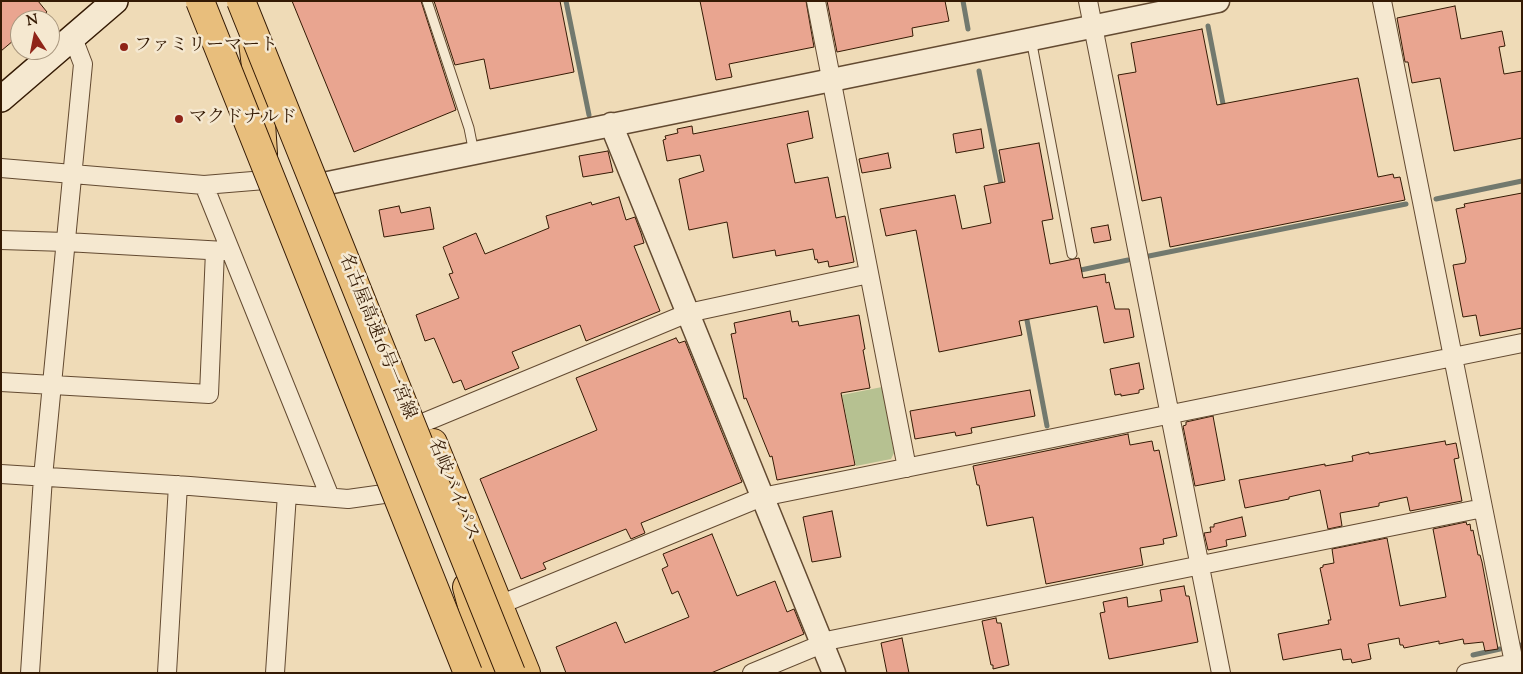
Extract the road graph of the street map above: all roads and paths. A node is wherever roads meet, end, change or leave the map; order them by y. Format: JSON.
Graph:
{"nodes":[{"id":1,"x":115,"y":1,"type":"edge"},
{"id":2,"x":194,"y":1,"type":"edge"},
{"id":3,"x":200,"y":1,"type":"edge"},
{"id":4,"x":242,"y":1,"type":"edge"},
{"id":5,"x":255,"y":1,"type":"edge"},
{"id":6,"x":427,"y":1,"type":"edge"},
{"id":7,"x":816,"y":1,"type":"edge"},
{"id":8,"x":1088,"y":1,"type":"edge"},
{"id":9,"x":1218,"y":1,"type":"edge"},
{"id":10,"x":1382,"y":1,"type":"edge"},
{"id":11,"x":1196,"y":4,"type":"edge"},
{"id":12,"x":1093,"y":27,"type":"junction"},
{"id":13,"x":73,"y":38,"type":"junction"},
{"id":14,"x":1030,"y":39,"type":"junction"},
{"id":15,"x":831,"y":80,"type":"junction"},
{"id":16,"x":1,"y":98,"type":"edge"},
{"id":17,"x":611,"y":124,"type":"junction"},
{"id":18,"x":474,"y":153,"type":"junction"},
{"id":19,"x":1,"y":168,"type":"edge"},
{"id":20,"x":73,"y":175,"type":"junction"},
{"id":21,"x":265,"y":180,"type":"junction"},
{"id":22,"x":328,"y":183,"type":"junction"},
{"id":23,"x":204,"y":185,"type":"junction"},
{"id":24,"x":1,"y":240,"type":"edge"},
{"id":25,"x":66,"y":242,"type":"junction"},
{"id":26,"x":223,"y":251,"type":"junction"},
{"id":27,"x":1072,"y":254,"type":"dead end"},
{"id":28,"x":869,"y":274,"type":"junction"},
{"id":29,"x":688,"y":313,"type":"junction"},
{"id":30,"x":1522,"y":343,"type":"edge"},
{"id":31,"x":1453,"y":357,"type":"junction"},
{"id":32,"x":1,"y":382,"type":"edge"},
{"id":33,"x":52,"y":385,"type":"junction"},
{"id":34,"x":1170,"y":414,"type":"junction"},
{"id":35,"x":425,"y":422,"type":"junction"},
{"id":36,"x":907,"y":468,"type":"junction"},
{"id":37,"x":1,"y":474,"type":"edge"},
{"id":38,"x":446,"y":475,"type":"junction"},
{"id":39,"x":43,"y":477,"type":"junction"},
{"id":40,"x":178,"y":485,"type":"junction"},
{"id":41,"x":391,"y":493,"type":"junction"},
{"id":42,"x":287,"y":494,"type":"junction"},
{"id":43,"x":330,"y":497,"type":"junction"},
{"id":44,"x":762,"y":497,"type":"junction"},
{"id":45,"x":1483,"y":508,"type":"junction"},
{"id":46,"x":1200,"y":565,"type":"junction"},
{"id":47,"x":499,"y":605,"type":"junction"},
{"id":48,"x":821,"y":643,"type":"junction"},
{"id":49,"x":1515,"y":668,"type":"edge"},
{"id":50,"x":30,"y":673,"type":"edge"},
{"id":51,"x":167,"y":673,"type":"edge"},
{"id":52,"x":275,"y":673,"type":"edge"},
{"id":53,"x":463,"y":673,"type":"edge"},
{"id":54,"x":468,"y":673,"type":"edge"},
{"id":55,"x":495,"y":673,"type":"edge"},
{"id":56,"x":511,"y":673,"type":"edge"},
{"id":57,"x":526,"y":673,"type":"edge"},
{"id":58,"x":752,"y":673,"type":"edge"},
{"id":59,"x":834,"y":673,"type":"edge"},
{"id":60,"x":1222,"y":673,"type":"edge"},
{"id":61,"x":1466,"y":673,"type":"edge"}],
"edges":[{"from":1,"to":13,"type":"main road"},
{"from":2,"to":21,"type":"highway"},
{"from":3,"to":54,"type":"highway","bridge":true},
{"from":4,"to":21,"type":"highway"},
{"from":4,"to":56,"type":"highway","name":"名古屋高速16号一宮線","bridge":true},
{"from":5,"to":22,"type":"highway","name":"名岐バイパス"},
{"from":6,"to":18,"type":"lane"},
{"from":7,"to":15,"type":"street"},
{"from":8,"to":12,"type":"street"},
{"from":9,"to":11,"type":"street"},
{"from":10,"to":31,"type":"street"},
{"from":11,"to":12,"type":"street"},
{"from":12,"to":14,"type":"street"},
{"from":12,"to":34,"type":"street"},
{"from":13,"to":16,"type":"main road"},
{"from":13,"to":20,"type":"street"},
{"from":14,"to":15,"type":"street"},
{"from":14,"to":27,"type":"lane"},
{"from":15,"to":17,"type":"street"},
{"from":15,"to":28,"type":"street"},
{"from":17,"to":18,"type":"street"},
{"from":17,"to":29,"type":"street"},
{"from":18,"to":22,"type":"street"},
{"from":19,"to":20,"type":"street"},
{"from":20,"to":23,"type":"street"},
{"from":20,"to":25,"type":"street"},
{"from":21,"to":23,"type":"street"},
{"from":21,"to":41,"type":"highway"},
{"from":22,"to":35,"type":"highway","name":"名岐バイパス"},
{"from":23,"to":26,"type":"street"},
{"from":24,"to":25,"type":"street"},
{"from":25,"to":26,"type":"street"},
{"from":25,"to":33,"type":"street"},
{"from":26,"to":33,"type":"street"},
{"from":26,"to":43,"type":"street"},
{"from":28,"to":29,"type":"street"},
{"from":28,"to":36,"type":"street"},
{"from":29,"to":35,"type":"street"},
{"from":29,"to":44,"type":"street"},
{"from":30,"to":31,"type":"street"},
{"from":31,"to":34,"type":"street"},
{"from":31,"to":45,"type":"street"},
{"from":32,"to":33,"type":"street"},
{"from":33,"to":39,"type":"street"},
{"from":34,"to":36,"type":"street"},
{"from":34,"to":46,"type":"street"},
{"from":35,"to":38,"type":"highway","name":"名岐バイパス"},
{"from":36,"to":44,"type":"street"},
{"from":37,"to":39,"type":"street"},
{"from":38,"to":47,"type":"highway","name":"名岐バイパス"},
{"from":38,"to":55,"type":"highway"},
{"from":39,"to":40,"type":"street"},
{"from":39,"to":50,"type":"street"},
{"from":40,"to":42,"type":"street"},
{"from":40,"to":51,"type":"street"},
{"from":41,"to":43,"type":"street"},
{"from":41,"to":53,"type":"highway"},
{"from":42,"to":43,"type":"street"},
{"from":42,"to":52,"type":"street"},
{"from":44,"to":47,"type":"street"},
{"from":44,"to":48,"type":"street"},
{"from":45,"to":46,"type":"street"},
{"from":45,"to":49,"type":"street"},
{"from":46,"to":48,"type":"street"},
{"from":46,"to":60,"type":"street"},
{"from":47,"to":57,"type":"highway","name":"名岐バイパス"},
{"from":48,"to":58,"type":"street"},
{"from":48,"to":59,"type":"street"},
{"from":49,"to":61,"type":"street"}]}
